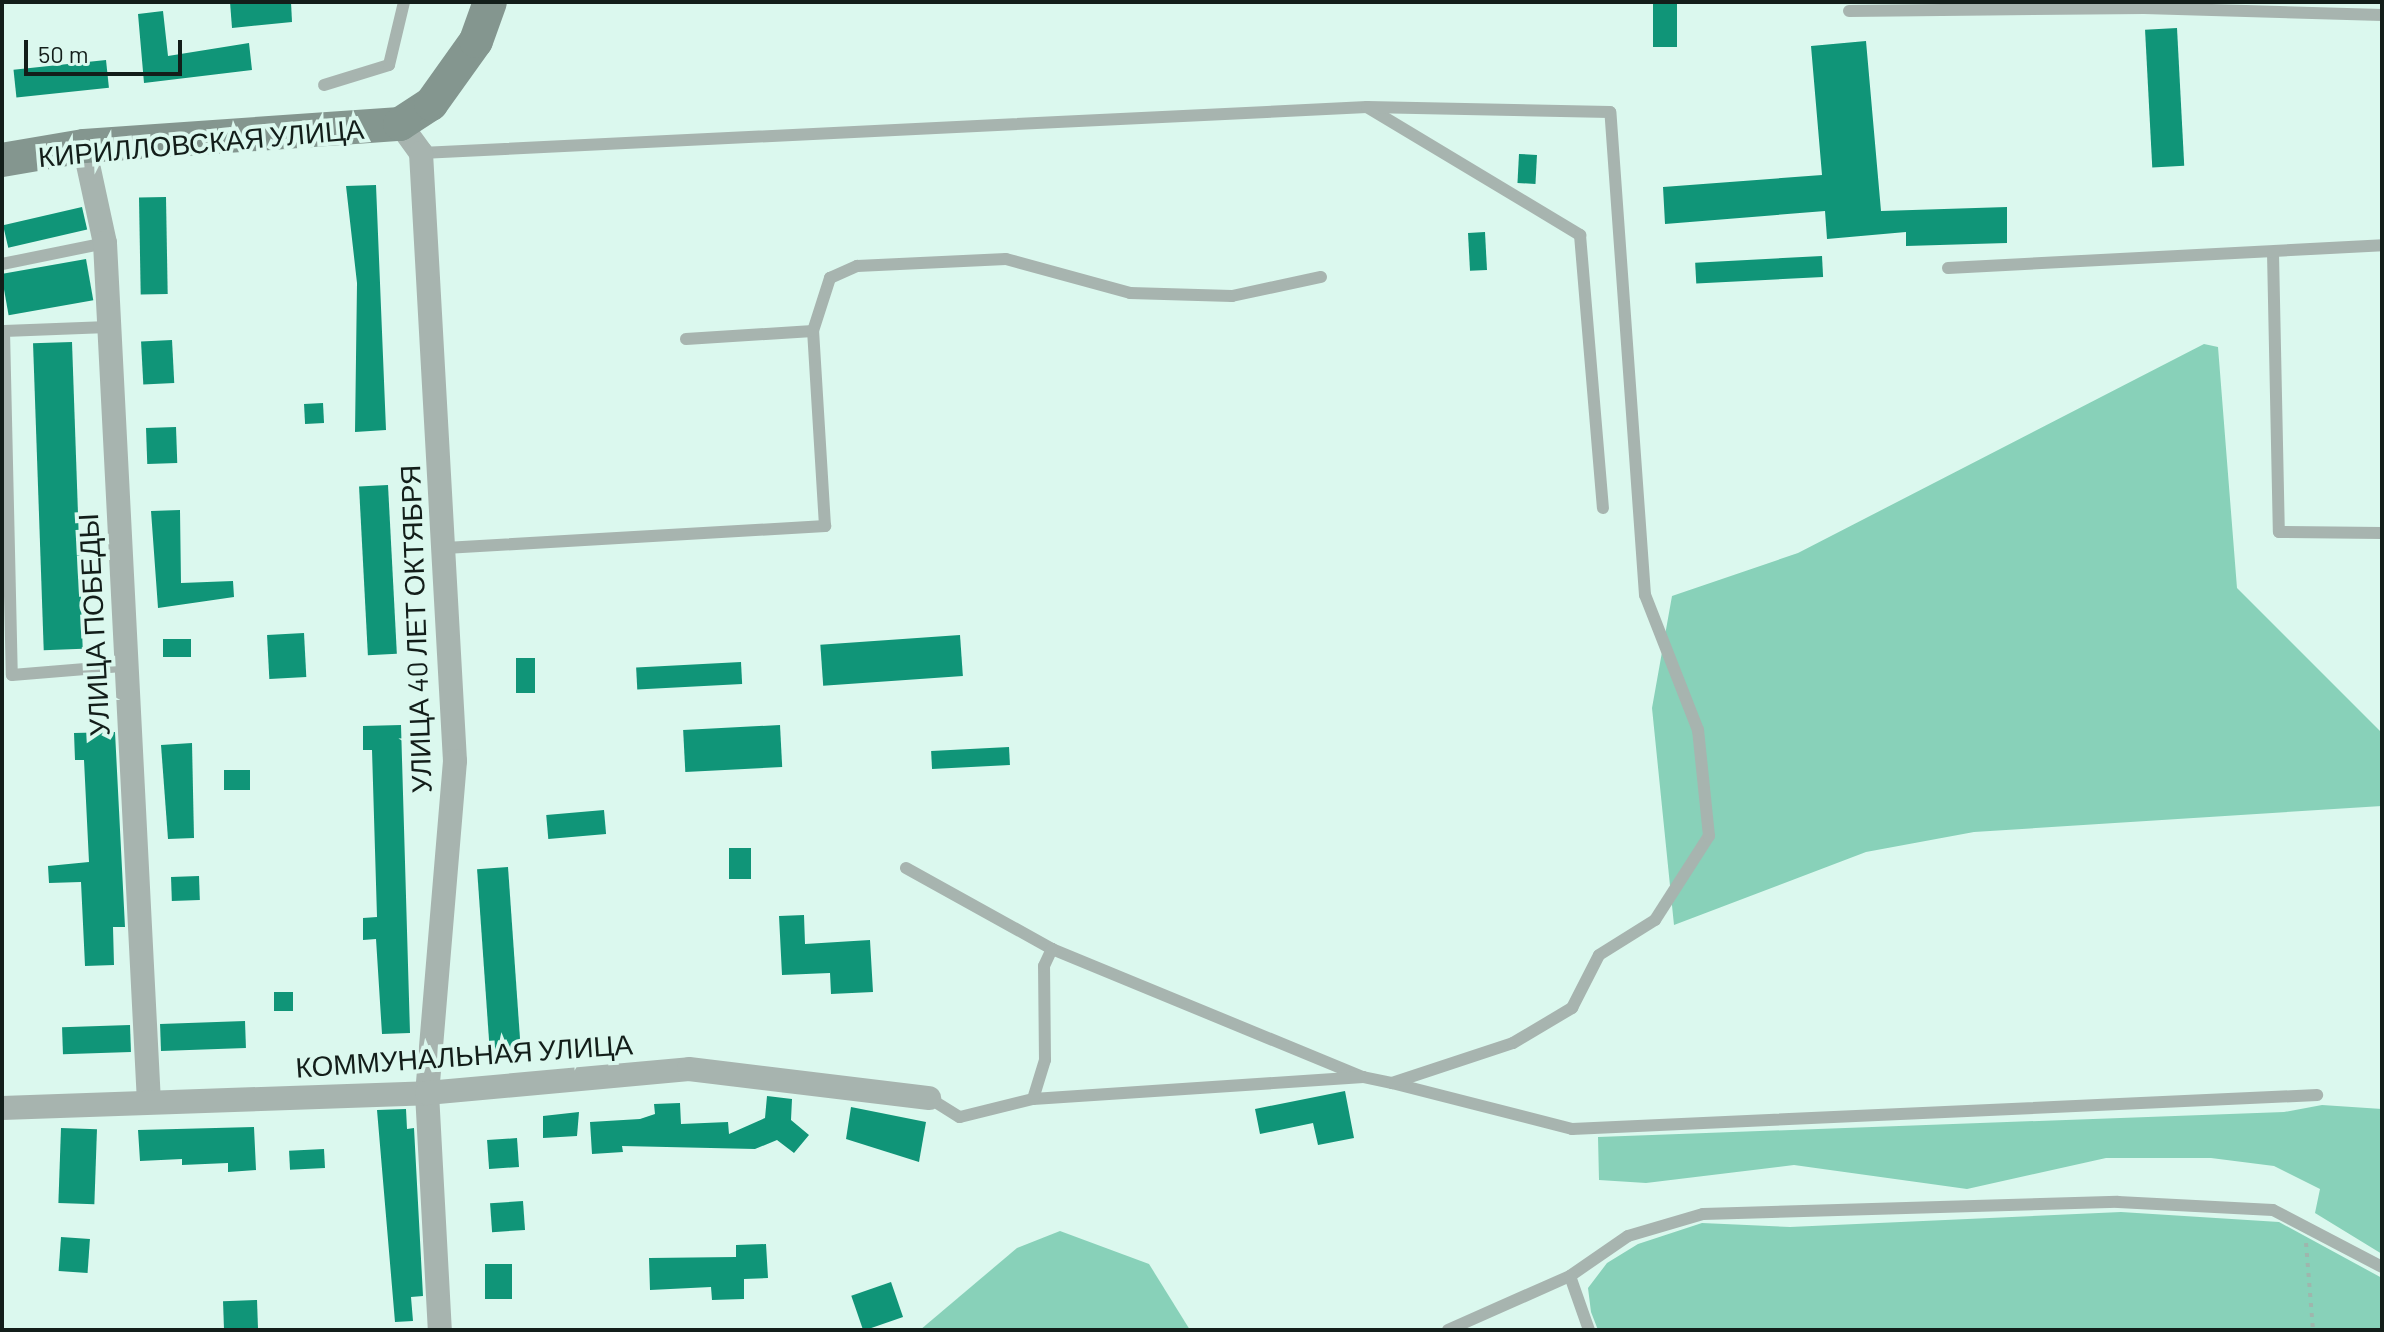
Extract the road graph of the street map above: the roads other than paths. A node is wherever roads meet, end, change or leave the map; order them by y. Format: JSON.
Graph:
{"nodes":[{"id":1,"x":404,"y":2,"type":"edge"},
{"id":2,"x":490,"y":2,"type":"edge"},
{"id":3,"x":1849,"y":11,"type":"dead end"},
{"id":4,"x":2382,"y":15,"type":"edge"},
{"id":5,"x":324,"y":85,"type":"dead end"},
{"id":6,"x":1367,"y":107,"type":"junction"},
{"id":7,"x":400,"y":124,"type":"junction"},
{"id":8,"x":84,"y":146,"type":"junction"},
{"id":9,"x":421,"y":153,"type":"junction"},
{"id":10,"x":2,"y":160,"type":"edge"},
{"id":11,"x":105,"y":243,"type":"junction"},
{"id":12,"x":2382,"y":245,"type":"edge"},
{"id":13,"x":2273,"y":253,"type":"junction"},
{"id":14,"x":2,"y":264,"type":"edge"},
{"id":15,"x":1948,"y":268,"type":"dead end"},
{"id":16,"x":1321,"y":277,"type":"dead end"},
{"id":17,"x":108,"y":327,"type":"junction"},
{"id":18,"x":813,"y":331,"type":"junction"},
{"id":19,"x":686,"y":339,"type":"dead end"},
{"id":20,"x":1603,"y":508,"type":"dead end"},
{"id":21,"x":2382,"y":533,"type":"edge"},
{"id":22,"x":445,"y":548,"type":"junction"},
{"id":23,"x":122,"y":666,"type":"junction"},
{"id":24,"x":906,"y":868,"type":"dead end"},
{"id":25,"x":1052,"y":949,"type":"junction"},
{"id":26,"x":1363,"y":1077,"type":"junction"},
{"id":27,"x":1392,"y":1083,"type":"junction"},
{"id":28,"x":427,"y":1093,"type":"junction"},
{"id":29,"x":2317,"y":1095,"type":"dead end"},
{"id":30,"x":929,"y":1098,"type":"joint"},
{"id":31,"x":1033,"y":1099,"type":"junction"},
{"id":32,"x":149,"y":1102,"type":"junction"},
{"id":33,"x":2,"y":1108,"type":"edge"},
{"id":34,"x":2382,"y":1267,"type":"edge"},
{"id":35,"x":1570,"y":1276,"type":"junction"},
{"id":36,"x":440,"y":1330,"type":"edge"},
{"id":37,"x":1448,"y":1330,"type":"edge"},
{"id":38,"x":1589,"y":1330,"type":"edge"}],
"edges":[{"from":1,"to":5,"type":"lane"},
{"from":2,"to":7,"type":"main road"},
{"from":3,"to":4,"type":"lane"},
{"from":6,"to":9,"type":"lane"},
{"from":6,"to":20,"type":"lane"},
{"from":6,"to":27,"type":"lane"},
{"from":7,"to":8,"type":"main road","name":"КИРИЛЛОВСКАЯ УЛИЦА"},
{"from":7,"to":9,"type":"street"},
{"from":8,"to":10,"type":"main road","name":"КИРИЛЛОВСКАЯ УЛИЦА"},
{"from":8,"to":11,"type":"street","name":"УЛИЦА ПОБЕДЫ"},
{"from":9,"to":22,"type":"street","name":"УЛИЦА 40 ЛЕТ ОКТЯБРЯ"},
{"from":11,"to":14,"type":"lane"},
{"from":11,"to":17,"type":"street","name":"УЛИЦА ПОБЕДЫ"},
{"from":12,"to":13,"type":"lane"},
{"from":13,"to":15,"type":"lane"},
{"from":13,"to":21,"type":"lane"},
{"from":16,"to":18,"type":"lane"},
{"from":17,"to":23,"type":"street","name":"УЛИЦА ПОБЕДЫ"},
{"from":17,"to":23,"type":"lane"},
{"from":18,"to":19,"type":"lane"},
{"from":18,"to":22,"type":"lane"},
{"from":22,"to":28,"type":"street","name":"УЛИЦА 40 ЛЕТ ОКТЯБРЯ"},
{"from":23,"to":32,"type":"street","name":"УЛИЦА ПОБЕДЫ"},
{"from":24,"to":25,"type":"lane"},
{"from":25,"to":26,"type":"lane"},
{"from":25,"to":31,"type":"lane"},
{"from":26,"to":27,"type":"lane"},
{"from":26,"to":31,"type":"lane"},
{"from":27,"to":29,"type":"lane"},
{"from":28,"to":30,"type":"street","name":"КОММУНАЛЬНАЯ УЛИЦА"},
{"from":28,"to":32,"type":"street","name":"КОММУНАЛЬНАЯ УЛИЦА"},
{"from":28,"to":36,"type":"street","name":"УЛИЦА 40 ЛЕТ ОКТЯБРЯ"},
{"from":30,"to":31,"type":"lane"},
{"from":32,"to":33,"type":"street","name":"КОММУНАЛЬНАЯ УЛИЦА"},
{"from":34,"to":35,"type":"lane"},
{"from":35,"to":37,"type":"lane"},
{"from":35,"to":38,"type":"lane"}]}
